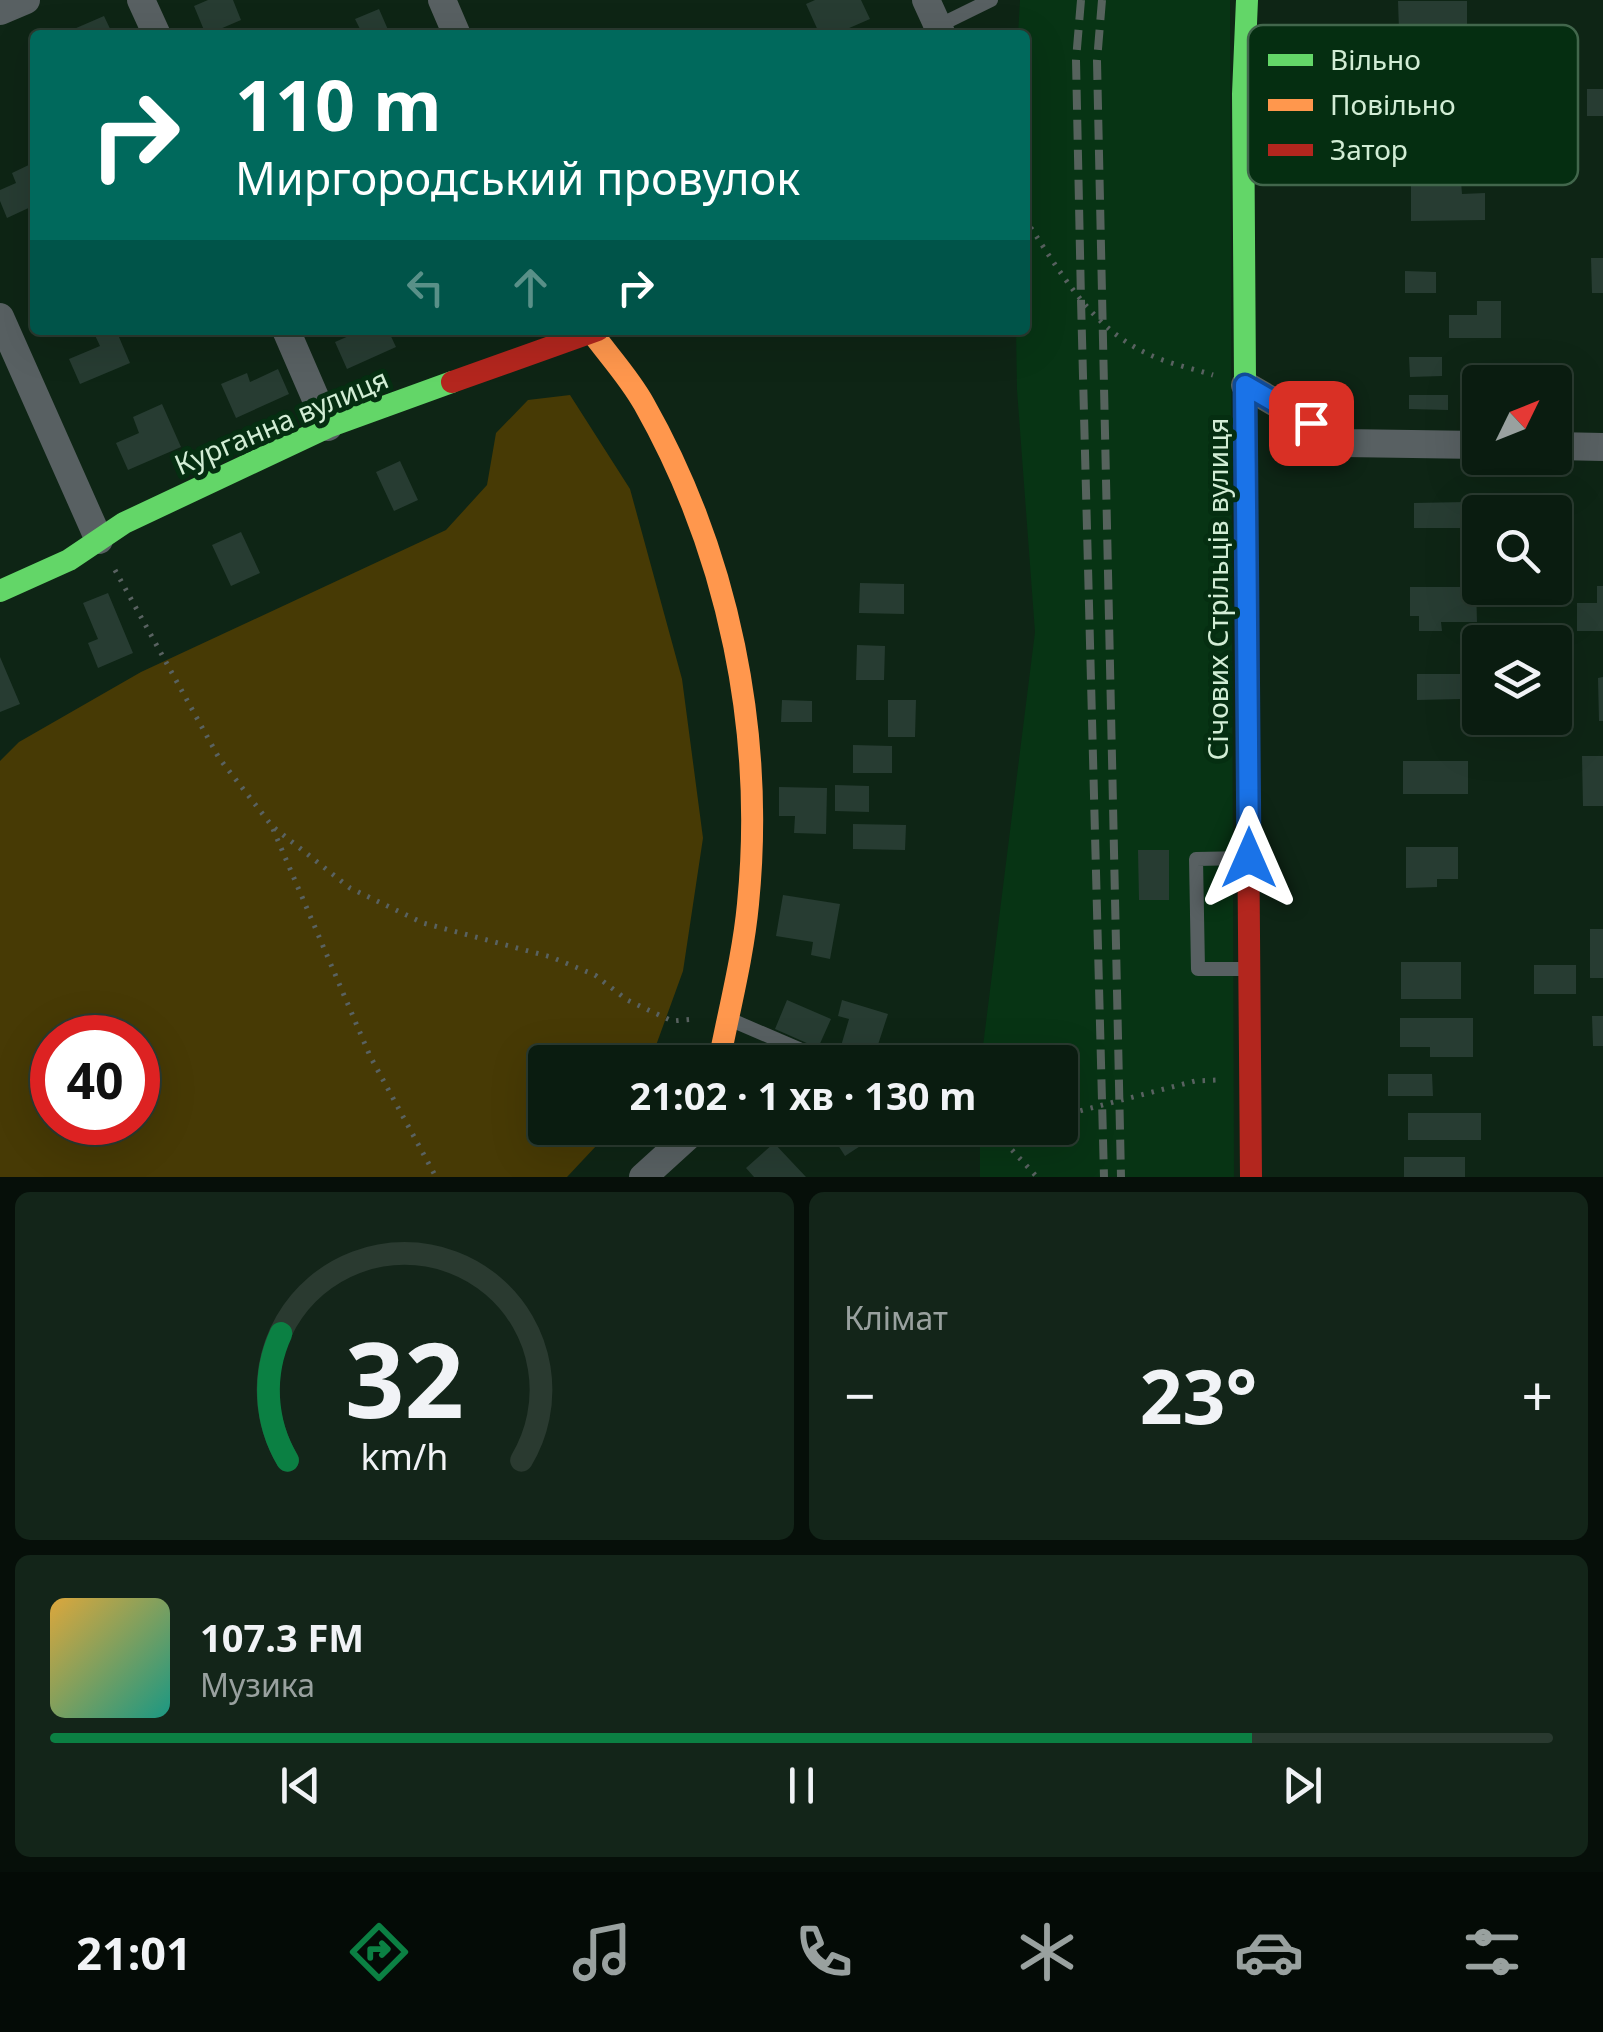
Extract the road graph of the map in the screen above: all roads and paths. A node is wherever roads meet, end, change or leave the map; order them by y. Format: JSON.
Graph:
{"nodes":[{"id":1,"x":26,"y":0,"type":"edge"},
{"id":2,"x":142,"y":0,"type":"edge"},
{"id":3,"x":442,"y":0,"type":"edge"},
{"id":4,"x":991,"y":0,"type":"edge"},
{"id":5,"x":1248,"y":0,"type":"edge"},
{"id":6,"x":0,"y":12,"type":"edge"},
{"id":7,"x":935,"y":20,"type":"edge"},
{"id":8,"x":155,"y":30,"type":"edge"},
{"id":9,"x":456,"y":30,"type":"edge"},
{"id":10,"x":1030,"y":226,"type":"edge"},
{"id":11,"x":0,"y":318,"type":"edge"},
{"id":12,"x":288,"y":335,"type":"edge"},
{"id":13,"x":582,"y":335,"type":"edge"},
{"id":14,"x":596,"y":335,"type":"edge"},
{"id":15,"x":1245,"y":385,"type":"junction"},
{"id":16,"x":328,"y":427,"type":"junction"},
{"id":17,"x":1462,"y":445,"type":"edge"},
{"id":18,"x":1572,"y":446,"type":"edge"},
{"id":19,"x":1603,"y":447,"type":"edge"},
{"id":20,"x":99,"y":540,"type":"junction"},
{"id":21,"x":0,"y":592,"type":"edge"},
{"id":22,"x":272,"y":826,"type":"junction"},
{"id":23,"x":1249,"y":858,"type":"junction"},
{"id":24,"x":1250,"y":969,"type":"junction"},
{"id":25,"x":727,"y":1018,"type":"junction"},
{"id":26,"x":721,"y":1045,"type":"edge"},
{"id":27,"x":790,"y":1045,"type":"edge"},
{"id":28,"x":1250,"y":1078,"type":"junction"},
{"id":29,"x":1078,"y":1111,"type":"edge"},
{"id":30,"x":678,"y":1145,"type":"edge"},
{"id":31,"x":1008,"y":1145,"type":"edge"},
{"id":32,"x":436,"y":1177,"type":"edge"},
{"id":33,"x":643,"y":1177,"type":"edge"},
{"id":34,"x":1036,"y":1177,"type":"edge"},
{"id":35,"x":1251,"y":1177,"type":"edge"}],
"edges":[{"from":1,"to":6,"type":"street"},
{"from":2,"to":8,"type":"street"},
{"from":3,"to":9,"type":"street"},
{"from":4,"to":7,"type":"lane"},
{"from":5,"to":15,"type":"street","name":"Січових Стрільців вулиця"},
{"from":10,"to":15,"type":"path"},
{"from":11,"to":20,"type":"street"},
{"from":12,"to":16,"type":"street"},
{"from":13,"to":16,"type":"street","name":"Курганна вулиця"},
{"from":14,"to":25,"type":"street"},
{"from":15,"to":17,"type":"street"},
{"from":15,"to":23,"type":"street","name":"Січових Стрільців вулиця"},
{"from":16,"to":20,"type":"street","name":"Курганна вулиця"},
{"from":18,"to":19,"type":"street"},
{"from":20,"to":21,"type":"street","name":"Курганна вулиця"},
{"from":20,"to":22,"type":"path"},
{"from":22,"to":25,"type":"path"},
{"from":22,"to":32,"type":"path"},
{"from":23,"to":24,"type":"street","name":"Січових Стрільців вулиця"},
{"from":23,"to":24,"type":"lane"},
{"from":24,"to":28,"type":"street","name":"Січових Стрільців вулиця"},
{"from":25,"to":26,"type":"street"},
{"from":25,"to":27,"type":"lane"},
{"from":28,"to":29,"type":"path"},
{"from":28,"to":35,"type":"street","name":"Січових Стрільців вулиця"},
{"from":30,"to":33,"type":"street"},
{"from":31,"to":34,"type":"path"}]}
